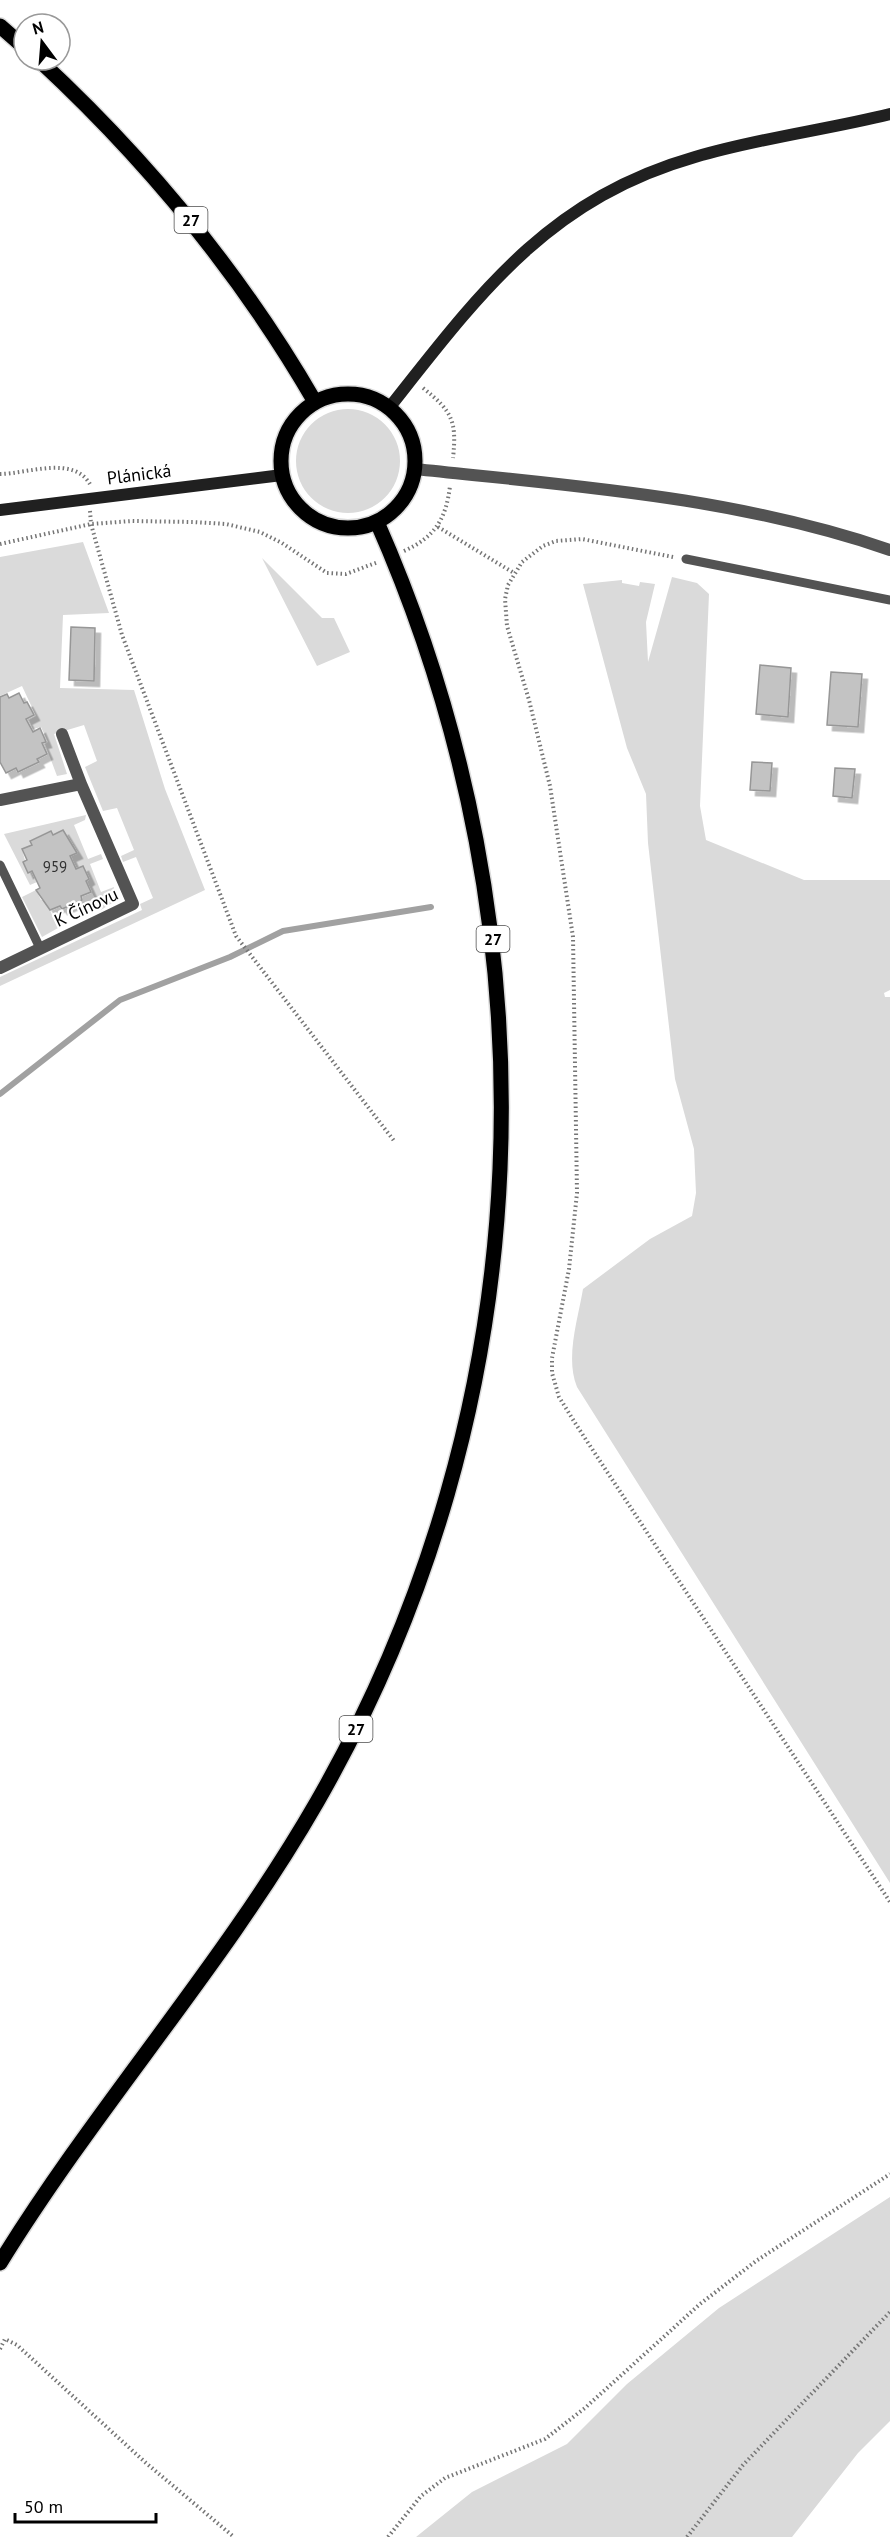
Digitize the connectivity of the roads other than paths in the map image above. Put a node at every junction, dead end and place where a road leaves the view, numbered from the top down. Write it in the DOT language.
graph roads {
  1 [pos="0,26"];
  2 [pos="12,36"];
  3 [pos="51,72"];
  4 [pos="890,114"];
  5 [pos="315,402"];
  6 [pos="389,408"];
  7 [pos="415,469"];
  8 [pos="282,475"];
  9 [pos="0,510"];
  10 [pos="377,522"];
  11 [pos="890,550"];
  12 [pos="686,559"];
  13 [pos="890,600"];
  14 [pos="62,734"];
  15 [pos="81,784"];
  16 [pos="0,800"];
  17 [pos="0,864"];
  18 [pos="40,948"];
  19 [pos="0,968"];
  20 [pos="0,2263"];
  1 -- 2 [label="main road"];
  3 -- 5 [label="main road, 27"];
  4 -- 6 [label="main road"];
  5 -- 6 [label="main road"];
  5 -- 8 [label="main road"];
  6 -- 7 [label="main road"];
  7 -- 10 [label="main road"];
  7 -- 11 [label="street"];
  8 -- 9 [label="main road, Plánická"];
  8 -- 10 [label="main road"];
  10 -- 20 [label="main road, 27"];
  12 -- 13 [label="lane"];
  14 -- 15 [label="street, K Čínovu"];
  15 -- 16 [label="street"];
  15 -- 18 [label="street, K Čínovu"];
  17 -- 18 [label="lane"];
  18 -- 19 [label="street, K Čínovu"];
}
